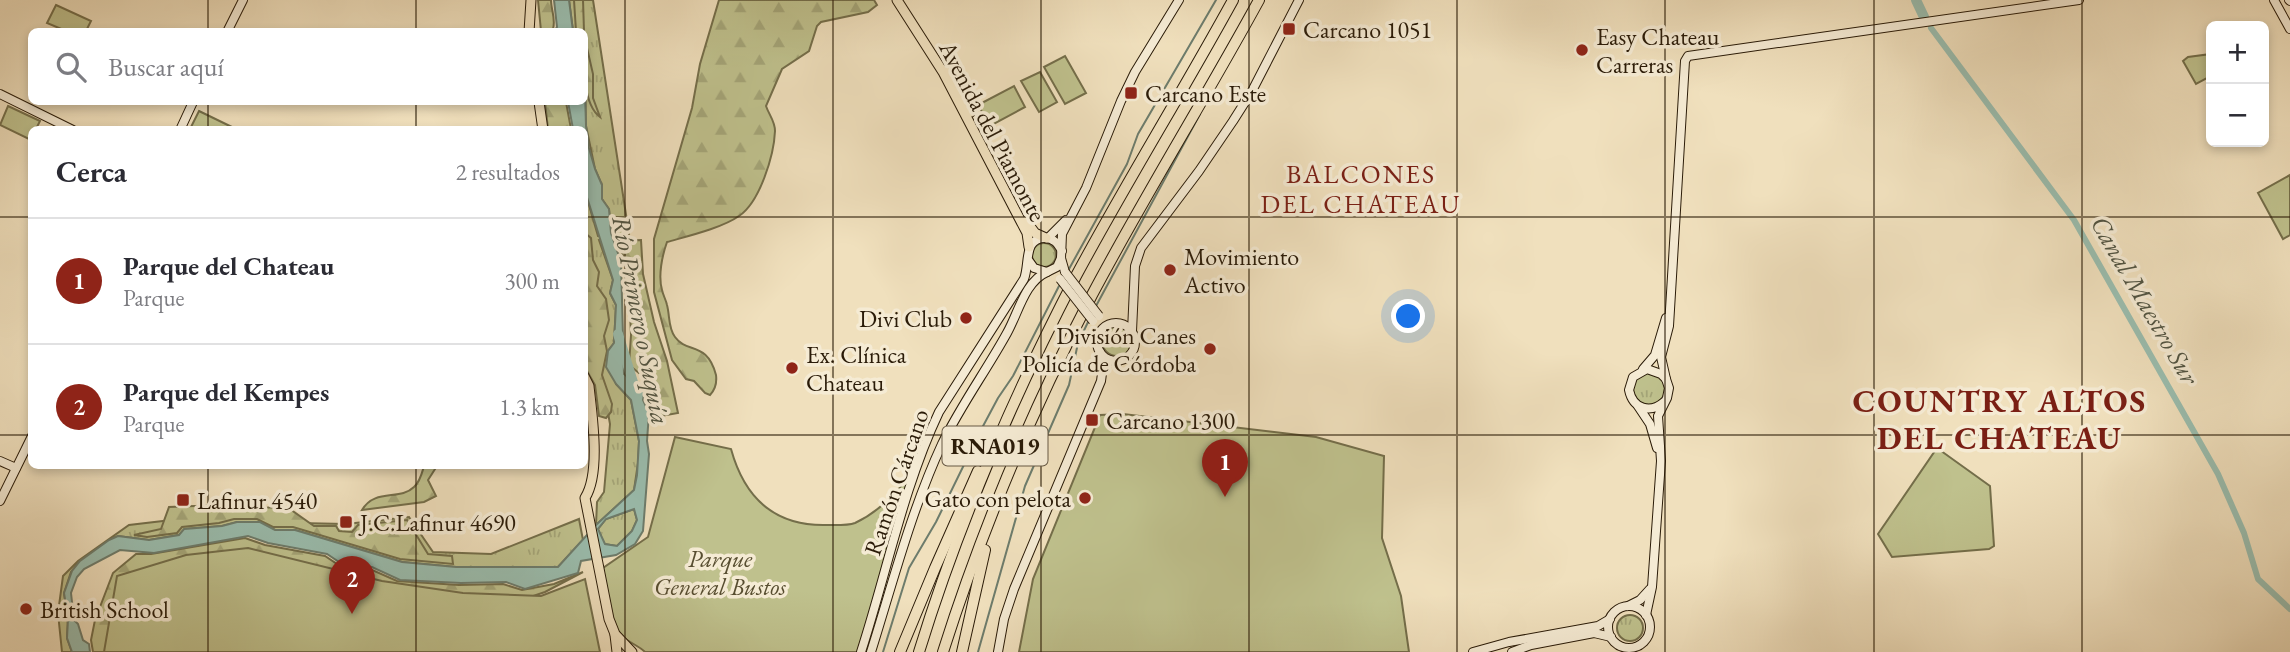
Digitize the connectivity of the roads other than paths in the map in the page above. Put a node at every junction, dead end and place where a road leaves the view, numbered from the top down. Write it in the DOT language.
graph roads {
  1 [pos="243,0"];
  2 [pos="531,0"];
  3 [pos="897,0"];
  4 [pos="902,0"];
  5 [pos="1179,0"];
  6 [pos="1233,0"];
  7 [pos="1259,0"];
  8 [pos="1299,0"];
  9 [pos="2079,0"];
  10 [pos="2274,0"];
  11 [pos="229,28"];
  12 [pos="529,28"];
  13 [pos="2290,29"];
  14 [pos="0,94"];
  15 [pos="192,105"];
  16 [pos="539,105"];
  17 [pos="65,126"];
  18 [pos="182,126"];
  19 [pos="542,126"];
  20 [pos="1073,212"];
  21 [pos="1046,238"];
  22 [pos="1029,247"];
  23 [pos="1061,255"];
  24 [pos="1029,261"];
  25 [pos="1048,271"];
  26 [pos="1063,275"];
  27 [pos="1135,299"];
  28 [pos="1671,302"];
  29 [pos="1096,318"];
  30 [pos="1114,323"];
  31 [pos="1132,331"];
  32 [pos="1097,337"];
  33 [pos="1100,352"];
  34 [pos="1117,361"];
  35 [pos="1640,372"];
  36 [pos="1666,379"];
  37 [pos="1101,381"];
  38 [pos="588,384"];
  39 [pos="1664,402"];
  40 [pos="1638,406"];
  41 [pos="998,438"];
  42 [pos="28,444"];
  43 [pos="0,461"];
  44 [pos="1661,461"];
  45 [pos="16,468"];
  46 [pos="0,501"];
  47 [pos="995,504"];
  48 [pos="1652,587"];
  49 [pos="1622,608"];
  50 [pos="1646,615"];
  51 [pos="1610,619"];
  52 [pos="615,634"];
  53 [pos="1611,637"];
  54 [pos="1496,649"];
  55 [pos="617,652"];
  56 [pos="632,652"];
  57 [pos="861,652"];
  58 [pos="871,652"];
  59 [pos="900,652"];
  60 [pos="919,652"];
  61 [pos="943,652"];
  62 [pos="962,652"];
  63 [pos="998,652"];
  64 [pos="1473,652"];
  65 [pos="1512,652"];
  1 -- 11 [label="main road"];
  2 -- 12 [label="main road"];
  3 -- 22 [label="main road, Avenida del Piamonte"];
  4 -- 21 [label="main road, Avenida del Piamonte"];
  5 -- 20 [label="main road"];
  6 -- 41 [label="highway, RNA019"];
  7 -- 47 [label="highway, RNA019"];
  8 -- 27 [label="main road"];
  9 -- 28 [label="main road"];
  10 -- 13 [label="main road"];
  14 -- 17 [label="main road"];
  15 -- 18 [label="main road"];
  16 -- 19 [label="main road"];
  20 -- 21 [label="main road"];
  20 -- 23 [label="main road"];
  21 -- 22 [label="main road"];
  21 -- 23 [label="main road"];
  22 -- 24 [label="main road"];
  23 -- 25 [label="main road"];
  23 -- 26 [label="main road"];
  24 -- 25 [label="main road"];
  24 -- 57 [label="main road, Ramón Cárcano"];
  25 -- 26 [label="main road"];
  25 -- 58 [label="main road, Ramón Cárcano"];
  26 -- 29 [label="main road, bridge"];
  27 -- 30 [label="main road"];
  27 -- 31 [label="main road"];
  28 -- 35 [label="main road"];
  28 -- 36 [label="main road"];
  29 -- 30 [label="main road"];
  29 -- 32 [label="main road"];
  30 -- 31 [label="main road"];
  30 -- 32 [label="main road"];
  31 -- 34 [label="main road"];
  32 -- 33 [label="main road"];
  33 -- 34 [label="main road"];
  33 -- 37 [label="main road"];
  34 -- 37 [label="main road"];
  35 -- 36 [label="main road"];
  35 -- 40 [label="main road"];
  36 -- 39 [label="main road"];
  37 -- 63 [label="main road"];
  38 -- 52 [label="main road"];
  39 -- 40 [label="main road"];
  39 -- 44 [label="main road"];
  40 -- 44 [label="main road"];
  41 -- 59 [label="highway"];
  41 -- 60 [label="highway, RNA019"];
  42 -- 45 [label="main road"];
  43 -- 45 [label="main road"];
  44 -- 48 [label="main road"];
  45 -- 46 [label="main road"];
  47 -- 61 [label="highway, RNA019"];
  47 -- 62 [label="highway"];
  48 -- 49 [label="main road"];
  48 -- 50 [label="main road"];
  49 -- 50 [label="main road"];
  49 -- 51 [label="main road"];
  50 -- 53 [label="main road"];
  51 -- 53 [label="main road"];
  51 -- 54 [label="main road"];
  52 -- 55 [label="main road"];
  52 -- 56 [label="main road"];
  53 -- 65 [label="main road"];
  54 -- 64 [label="main road"];
}
